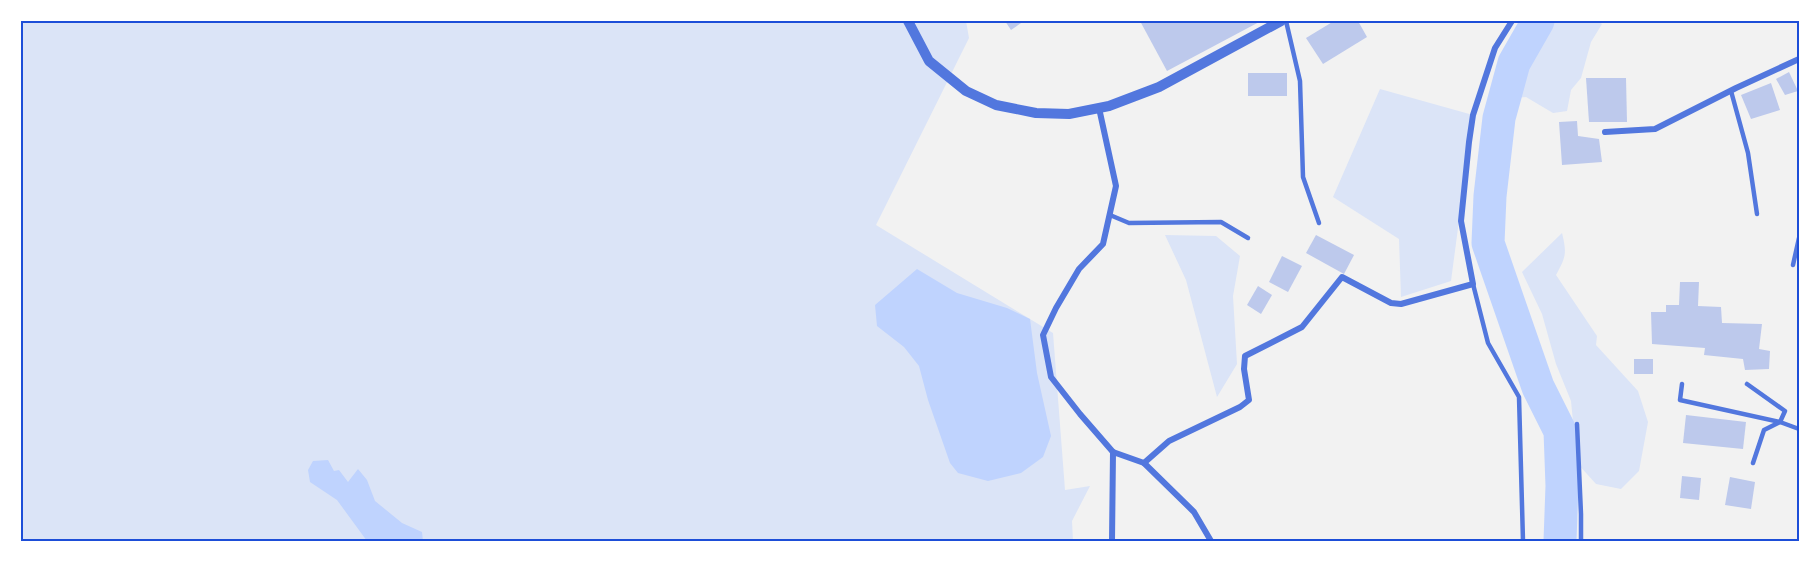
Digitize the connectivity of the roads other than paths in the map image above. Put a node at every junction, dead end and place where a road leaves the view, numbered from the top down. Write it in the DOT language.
graph roads {
  1 [pos="908,21"];
  2 [pos="1284,21"];
  3 [pos="1512,21"];
  4 [pos="1799,59"];
  5 [pos="1731,90"];
  6 [pos="1099,108"];
  7 [pos="1605,132"];
  8 [pos="1110,214"];
  9 [pos="1756,214"];
  10 [pos="1319,223"];
  11 [pos="1248,238"];
  12 [pos="1799,238"];
  13 [pos="1793,266"];
  14 [pos="1473,284"];
  15 [pos="1682,384"];
  16 [pos="1747,384"];
  17 [pos="1780,422"];
  18 [pos="1577,424"];
  19 [pos="1799,429"];
  20 [pos="1113,452"];
  21 [pos="1144,463"];
  22 [pos="1753,463"];
  23 [pos="1112,541"];
  24 [pos="1211,541"];
  25 [pos="1523,541"];
  26 [pos="1581,541"];
  1 -- 6 [label="street"];
  2 -- 6 [label="street"];
  2 -- 10 [label="lane"];
  3 -- 14 [label="street"];
  4 -- 5 [label="street"];
  5 -- 7 [label="street"];
  5 -- 9 [label="lane"];
  6 -- 8 [label="street"];
  8 -- 11 [label="lane"];
  8 -- 20 [label="street"];
  12 -- 13 [label="lane"];
  14 -- 21 [label="street"];
  14 -- 25 [label="lane"];
  15 -- 17 [label="lane"];
  16 -- 17 [label="lane"];
  17 -- 19 [label="lane"];
  17 -- 22 [label="lane"];
  18 -- 26 [label="lane"];
  20 -- 21 [label="street"];
  20 -- 23 [label="street"];
  21 -- 24 [label="street"];
}
